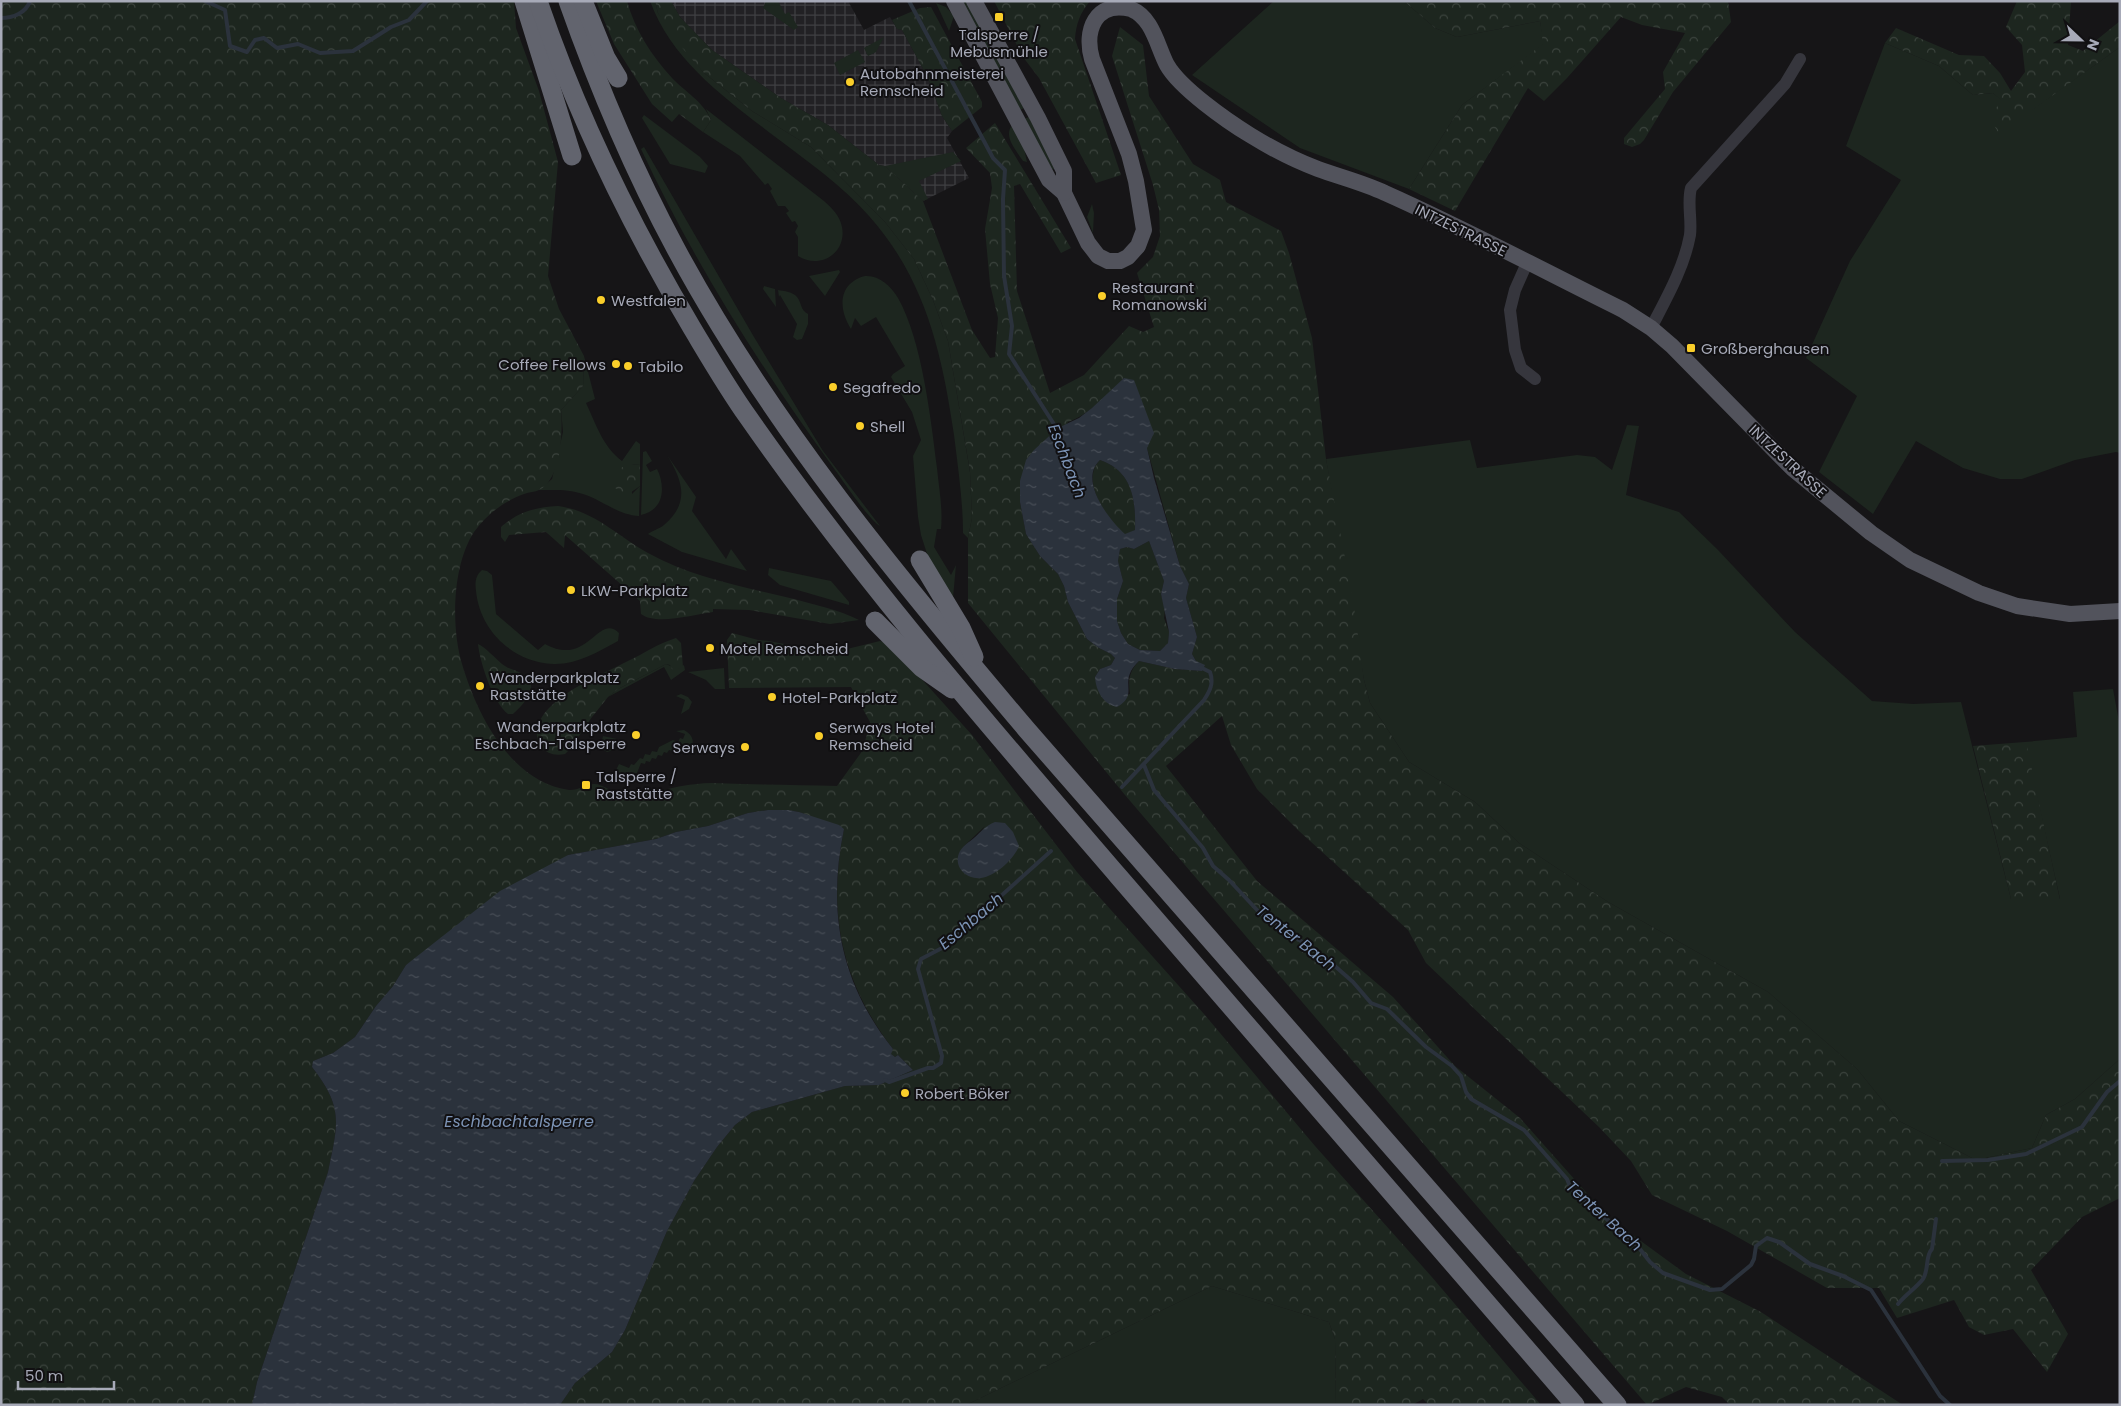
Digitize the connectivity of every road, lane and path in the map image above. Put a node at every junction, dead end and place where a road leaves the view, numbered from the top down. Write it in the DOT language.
graph roads {
  1 [pos="524,1"];
  2 [pos="538,1"];
  3 [pos="568,1"];
  4 [pos="583,1"];
  5 [pos="954,1"];
  6 [pos="974,1"];
  7 [pos="1800,59"];
  8 [pos="618,78"];
  9 [pos="572,156"];
  10 [pos="1064,193"];
  11 [pos="1527,263"];
  12 [pos="1651,328"];
  13 [pos="1535,379"];
  14 [pos="920,560"];
  15 [pos="2120,611"];
  16 [pos="875,620"];
  17 [pos="987,682"];
  18 [pos="971,702"];
  19 [pos="1575,1405"];
  20 [pos="1618,1405"];
  1 -- 9 [label="highway"];
  2 -- 18 [label="highway"];
  3 -- 17 [label="highway"];
  4 -- 8 [label="highway"];
  5 -- 10 [label="main road"];
  6 -- 10 [label="main road"];
  7 -- 12 [label="street"];
  10 -- 11 [label="main road, INTZESTRASSE"];
  11 -- 12 [label="main road, INTZESTRASSE"];
  11 -- 13 [label="street"];
  12 -- 15 [label="main road, INTZESTRASSE"];
  14 -- 17 [label="highway"];
  16 -- 18 [label="highway"];
  17 -- 20 [label="highway"];
  18 -- 19 [label="highway"];
}
